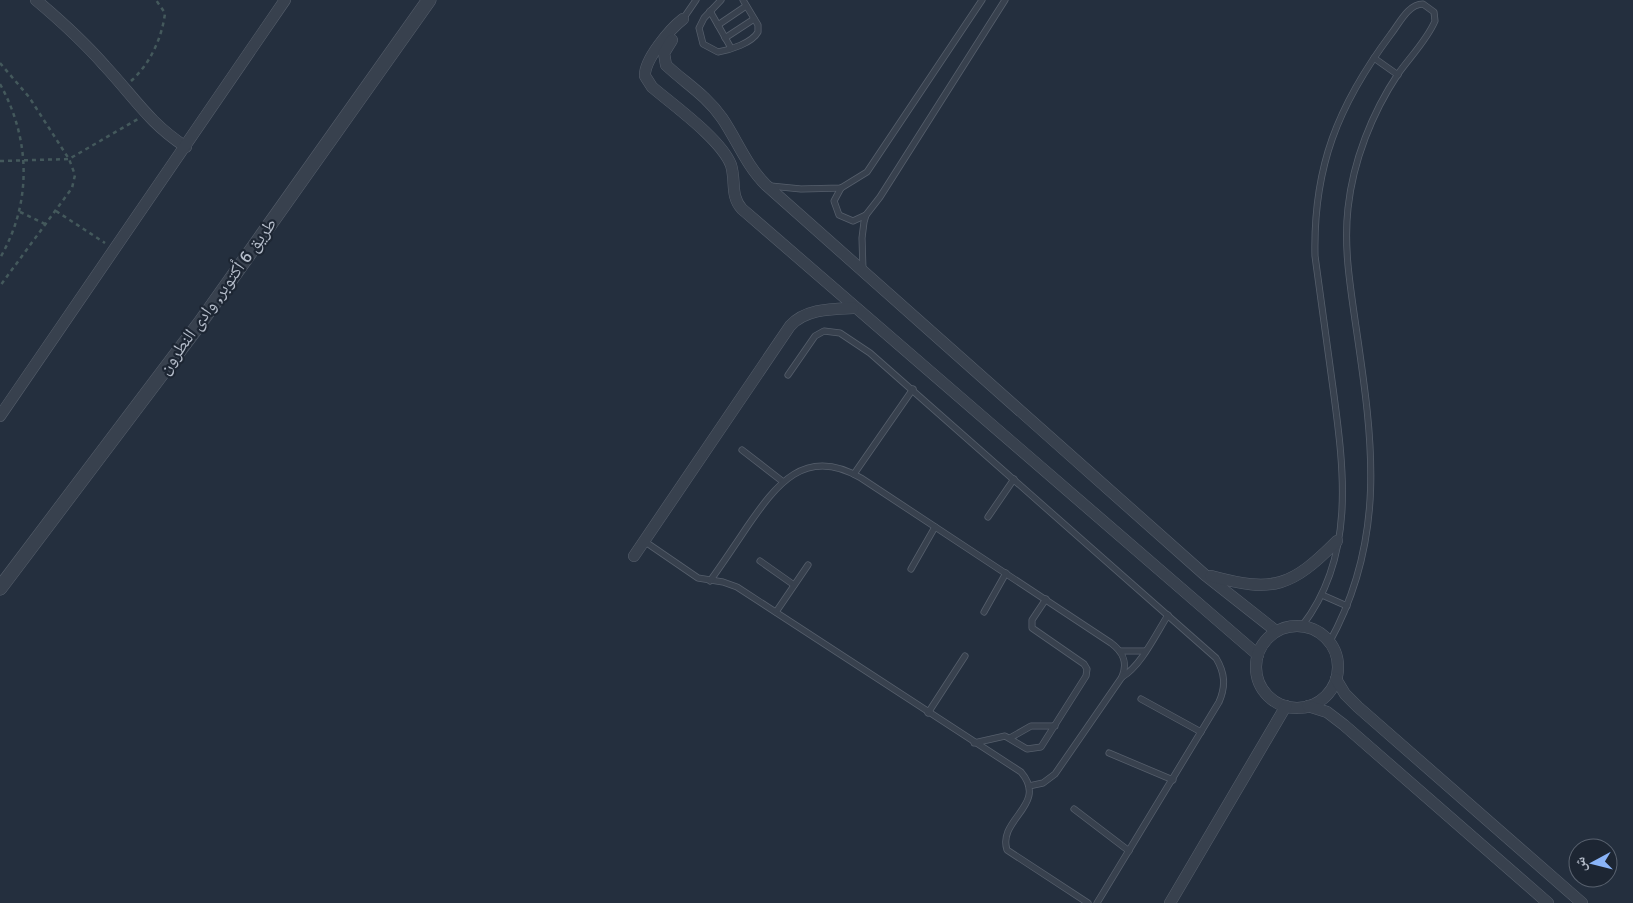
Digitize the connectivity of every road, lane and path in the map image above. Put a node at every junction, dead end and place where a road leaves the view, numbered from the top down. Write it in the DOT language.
graph roads {
  1 [pos="36,0"];
  2 [pos="156,0"];
  3 [pos="285,0"];
  4 [pos="429,0"];
  5 [pos="696,0"];
  6 [pos="721,0"];
  7 [pos="982,0"];
  8 [pos="1005,0"];
  9 [pos="744,3"];
  10 [pos="710,11"];
  11 [pos="683,19"];
  12 [pos="754,19"];
  13 [pos="718,25"];
  14 [pos="725,38"];
  15 [pos="731,48"];
  16 [pos="1374,58"];
  17 [pos="0,62"];
  18 [pos="666,65"];
  19 [pos="645,70"];
  20 [pos="1398,75"];
  21 [pos="0,84"];
  22 [pos="123,86"];
  23 [pos="145,115"];
  24 [pos="186,146"];
  25 [pos="23,158"];
  26 [pos="69,159"];
  27 [pos="0,161"];
  28 [pos="749,166"];
  29 [pos="733,178"];
  30 [pos="766,186"];
  31 [pos="841,188"];
  32 [pos="56,211"];
  33 [pos="20,212"];
  34 [pos="866,215"];
  35 [pos="45,224"];
  36 [pos="114,249"];
  37 [pos="0,258"];
  38 [pos="864,272"];
  39 [pos="0,286"];
  40 [pos="853,308"];
  41 [pos="788,376"];
  42 [pos="913,389"];
  43 [pos="0,416"];
  44 [pos="742,450"];
  45 [pos="854,474"];
  46 [pos="1014,478"];
  47 [pos="782,481"];
  48 [pos="988,517"];
  49 [pos="935,527"];
  50 [pos="644,541"];
  51 [pos="1338,541"];
  52 [pos="634,556"];
  53 [pos="760,561"];
  54 [pos="808,565"];
  55 [pos="911,570"];
  56 [pos="1006,573"];
  57 [pos="1205,575"];
  58 [pos="710,581"];
  59 [pos="794,585"];
  60 [pos="0,588"];
  61 [pos="1322,595"];
  62 [pos="1046,599"];
  63 [pos="1347,606"];
  64 [pos="776,612"];
  65 [pos="984,612"];
  66 [pos="1168,616"];
  67 [pos="1302,626"];
  68 [pos="1276,631"];
  69 [pos="1329,642"];
  70 [pos="1120,651"];
  71 [pos="1145,651"];
  72 [pos="1258,655"];
  73 [pos="965,656"];
  74 [pos="1122,677"];
  75 [pos="1336,679"];
  76 [pos="1141,699"];
  77 [pos="1286,706"];
  78 [pos="1308,706"];
  79 [pos="928,713"];
  80 [pos="1056,726"];
  81 [pos="1201,732"];
  82 [pos="1010,738"];
  83 [pos="974,743"];
  84 [pos="1109,753"];
  85 [pos="1173,780"];
  86 [pos="1029,786"];
  87 [pos="1074,810"];
  88 [pos="1129,851"];
  89 [pos="1088,903"];
  90 [pos="1097,903"];
  91 [pos="1170,903"];
  92 [pos="1548,903"];
  93 [pos="1582,903"];
  1 -- 22 [label="street"];
  2 -- 22 [label="path"];
  3 -- 24 [label="street"];
  4 -- 60 [label="street, طريق 6 أكتوبر, وادى النطرون"];
  5 -- 11 [label="lane"];
  6 -- 10 [label="lane"];
  7 -- 31 [label="lane"];
  8 -- 34 [label="lane"];
  9 -- 12 [label="lane"];
  9 -- 13 [label="lane"];
  10 -- 13 [label="lane"];
  10 -- 15 [label="lane"];
  11 -- 18 [label="street"];
  11 -- 19 [label="street"];
  12 -- 14 [label="lane"];
  12 -- 15 [label="lane"];
  13 -- 14 [label="lane"];
  14 -- 15 [label="lane"];
  16 -- 20 [label="lane"];
  16 -- 20 [label="lane"];
  16 -- 51 [label="lane"];
  17 -- 26 [label="path"];
  18 -- 19 [label="street"];
  18 -- 28 [label="street"];
  19 -- 29 [label="street"];
  20 -- 63 [label="lane"];
  21 -- 25 [label="path"];
  22 -- 23 [label="street"];
  23 -- 24 [label="street"];
  23 -- 26 [label="path"];
  24 -- 36 [label="street"];
  25 -- 26 [label="path"];
  25 -- 27 [label="path"];
  25 -- 33 [label="path"];
  26 -- 32 [label="path"];
  28 -- 29 [label="street"];
  28 -- 30 [label="street"];
  29 -- 40 [label="street"];
  30 -- 31 [label="lane"];
  30 -- 38 [label="street"];
  31 -- 34 [label="lane"];
  32 -- 35 [label="path"];
  32 -- 36 [label="path"];
  33 -- 35 [label="path"];
  33 -- 37 [label="path"];
  34 -- 38 [label="lane"];
  35 -- 39 [label="path"];
  36 -- 43 [label="street"];
  38 -- 57 [label="street"];
  40 -- 50 [label="street"];
  40 -- 72 [label="street"];
  41 -- 42 [label="lane"];
  42 -- 45 [label="lane"];
  42 -- 46 [label="lane"];
  44 -- 47 [label="lane"];
  45 -- 47 [label="lane"];
  45 -- 49 [label="lane"];
  46 -- 48 [label="lane"];
  46 -- 66 [label="lane"];
  47 -- 58 [label="lane"];
  49 -- 55 [label="lane"];
  49 -- 56 [label="lane"];
  50 -- 52 [label="street"];
  50 -- 58 [label="lane"];
  51 -- 57 [label="street"];
  51 -- 61 [label="lane"];
  53 -- 59 [label="lane"];
  54 -- 59 [label="lane"];
  56 -- 62 [label="lane"];
  56 -- 65 [label="lane"];
  57 -- 68 [label="street"];
  58 -- 64 [label="lane"];
  59 -- 64 [label="lane"];
  61 -- 63 [label="lane"];
  61 -- 67 [label="lane"];
  62 -- 70 [label="lane"];
  62 -- 80 [label="lane"];
  63 -- 69 [label="lane"];
  64 -- 79 [label="lane"];
  66 -- 71 [label="lane"];
  66 -- 81 [label="lane"];
  67 -- 68 [label="street"];
  67 -- 69 [label="street"];
  68 -- 72 [label="street"];
  69 -- 75 [label="street"];
  70 -- 71 [label="lane"];
  70 -- 74 [label="lane"];
  71 -- 74 [label="lane"];
  72 -- 77 [label="street"];
  73 -- 79 [label="lane"];
  74 -- 86 [label="lane"];
  75 -- 78 [label="street"];
  75 -- 93 [label="street"];
  76 -- 81 [label="lane"];
  77 -- 78 [label="street"];
  77 -- 91 [label="street"];
  78 -- 92 [label="street"];
  79 -- 83 [label="lane"];
  80 -- 82 [label="lane"];
  80 -- 82 [label="lane"];
  81 -- 85 [label="lane"];
  82 -- 83 [label="lane"];
  83 -- 86 [label="lane"];
  84 -- 85 [label="lane"];
  85 -- 88 [label="lane"];
  86 -- 89 [label="lane"];
  87 -- 88 [label="lane"];
  88 -- 90 [label="lane"];
}
